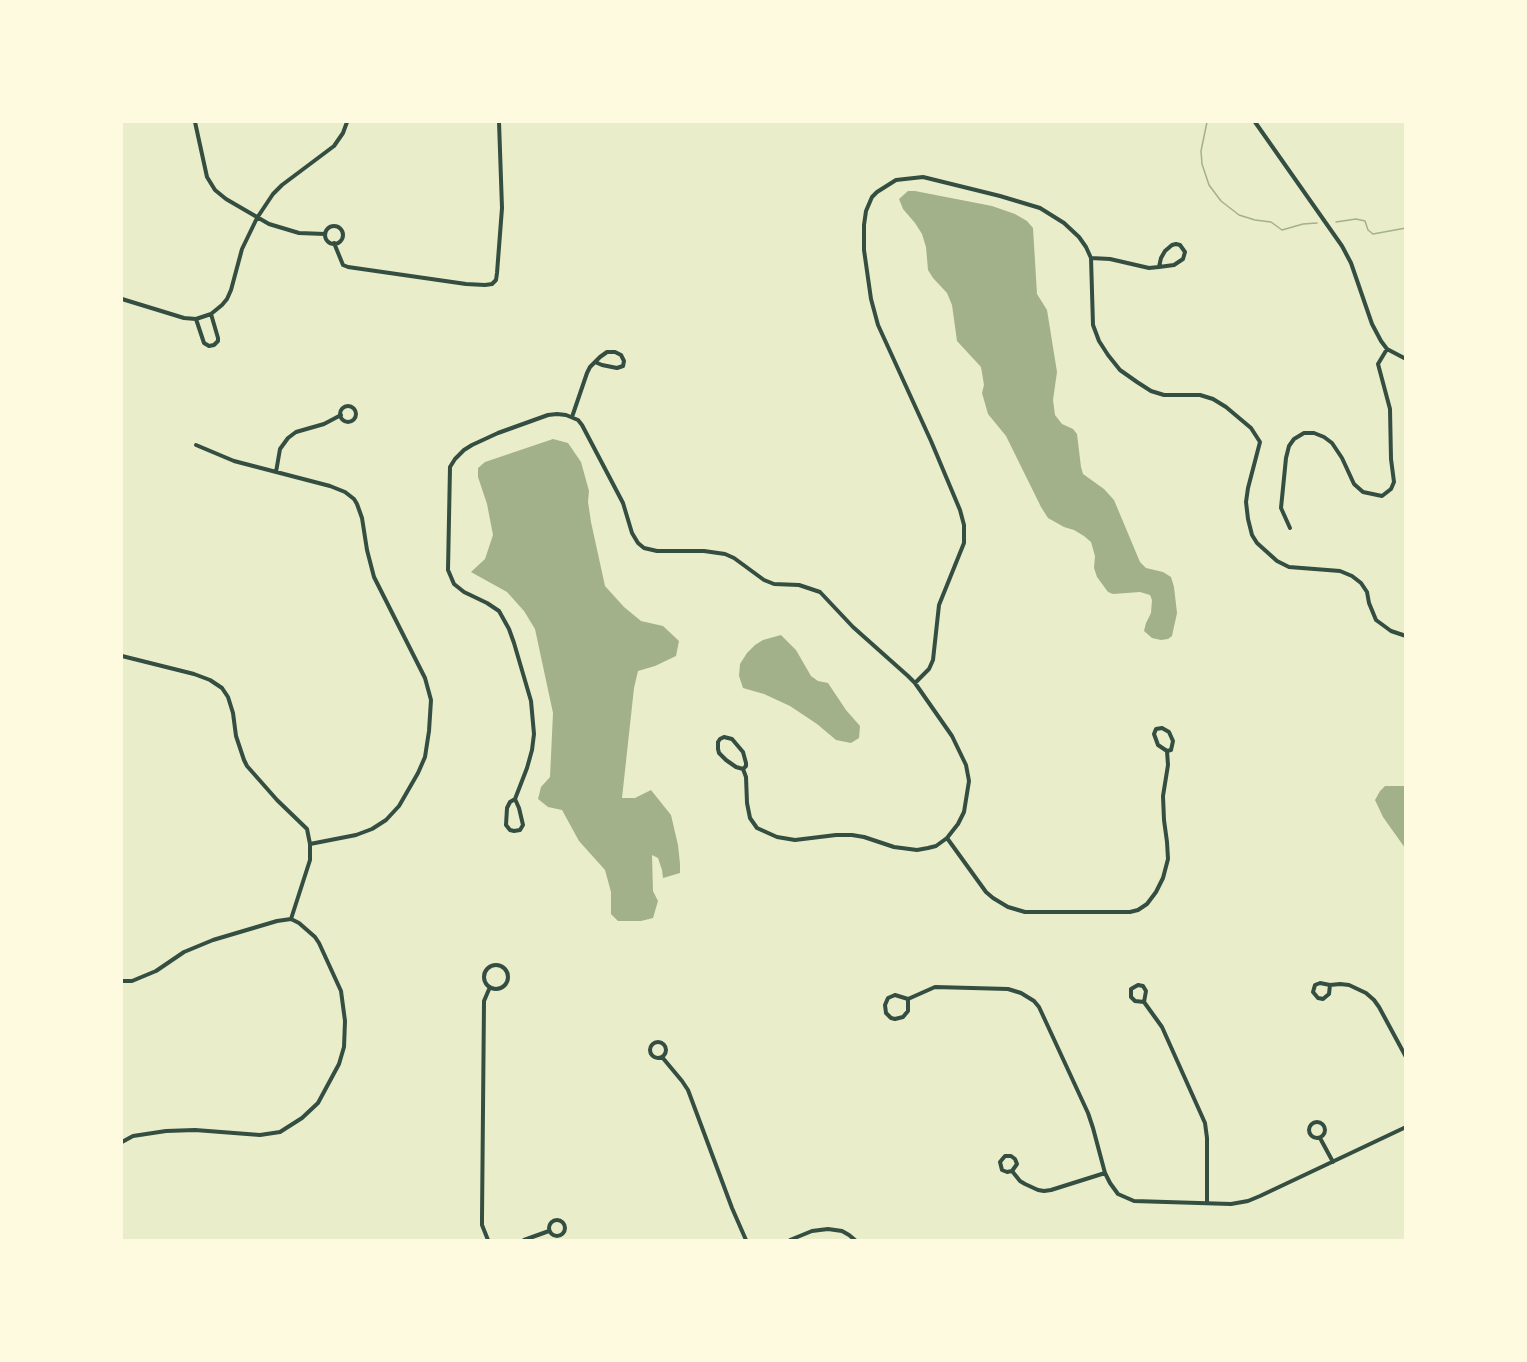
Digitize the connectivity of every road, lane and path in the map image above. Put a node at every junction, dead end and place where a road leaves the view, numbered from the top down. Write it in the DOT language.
graph roads {
  1 [pos="195,122"];
  2 [pos="347,122"];
  3 [pos="500,122"];
  4 [pos="1255,122"];
  5 [pos="257,218"];
  6 [pos="325,234"];
  7 [pos="334,243"];
  8 [pos="1091,258"];
  9 [pos="1159,267"];
  10 [pos="122,299"];
  11 [pos="211,314"];
  12 [pos="196,319"];
  13 [pos="1387,349"];
  14 [pos="1406,359"];
  15 [pos="596,362"];
  16 [pos="341,415"];
  17 [pos="572,417"];
  18 [pos="196,445"];
  19 [pos="276,472"];
  20 [pos="1290,528"];
  21 [pos="1406,636"];
  22 [pos="122,656"];
  23 [pos="915,683"];
  24 [pos="1167,752"];
  25 [pos="743,769"];
  26 [pos="515,799"];
  27 [pos="947,838"];
  28 [pos="310,844"];
  29 [pos="291,919"];
  30 [pos="122,981"];
  31 [pos="1330,985"];
  32 [pos="490,987"];
  33 [pos="908,999"];
  34 [pos="1144,1002"];
  35 [pos="662,1057"];
  36 [pos="1406,1057"];
  37 [pos="1406,1127"];
  38 [pos="1320,1138"];
  39 [pos="122,1142"];
  40 [pos="1333,1162"];
  41 [pos="1012,1171"];
  42 [pos="1104,1173"];
  43 [pos="1207,1203"];
  44 [pos="549,1231"];
  45 [pos="488,1240"];
  46 [pos="524,1240"];
  47 [pos="746,1240"];
  48 [pos="790,1240"];
  49 [pos="855,1240"];
  1 -- 5 [label="street"];
  2 -- 5 [label="street"];
  3 -- 7 [label="street"];
  4 -- 13 [label="street"];
  5 -- 6 [label="street"];
  5 -- 11 [label="street"];
  6 -- 7 [label="street"];
  6 -- 7 [label="street"];
  8 -- 9 [label="street"];
  8 -- 21 [label="street"];
  8 -- 23 [label="street"];
  9 -- 9 [label="street"];
  10 -- 12 [label="street"];
  11 -- 12 [label="street"];
  11 -- 12 [label="street"];
  13 -- 14 [label="street"];
  13 -- 20 [label="street"];
  15 -- 15 [label="street"];
  15 -- 17 [label="street"];
  16 -- 16 [label="street"];
  16 -- 19 [label="street"];
  17 -- 23 [label="street"];
  17 -- 26 [label="street"];
  18 -- 19 [label="street"];
  19 -- 28 [label="street"];
  22 -- 28 [label="street"];
  23 -- 27 [label="street"];
  24 -- 24 [label="street"];
  24 -- 27 [label="street"];
  25 -- 25 [label="street"];
  25 -- 27 [label="street"];
  26 -- 26 [label="street"];
  28 -- 29 [label="street"];
  29 -- 30 [label="street"];
  29 -- 39 [label="street"];
  31 -- 31 [label="street"];
  31 -- 36 [label="street"];
  32 -- 32 [label="street"];
  32 -- 45 [label="street"];
  33 -- 33 [label="street"];
  33 -- 42 [label="street"];
  34 -- 34 [label="street"];
  34 -- 43 [label="street"];
  35 -- 35 [label="street"];
  35 -- 47 [label="street"];
  37 -- 40 [label="street"];
  38 -- 38 [label="street"];
  38 -- 40 [label="street"];
  40 -- 43 [label="street"];
  41 -- 41 [label="street"];
  41 -- 42 [label="street"];
  42 -- 43 [label="street"];
  44 -- 44 [label="street"];
  44 -- 46 [label="street"];
  48 -- 49 [label="street"];
}
